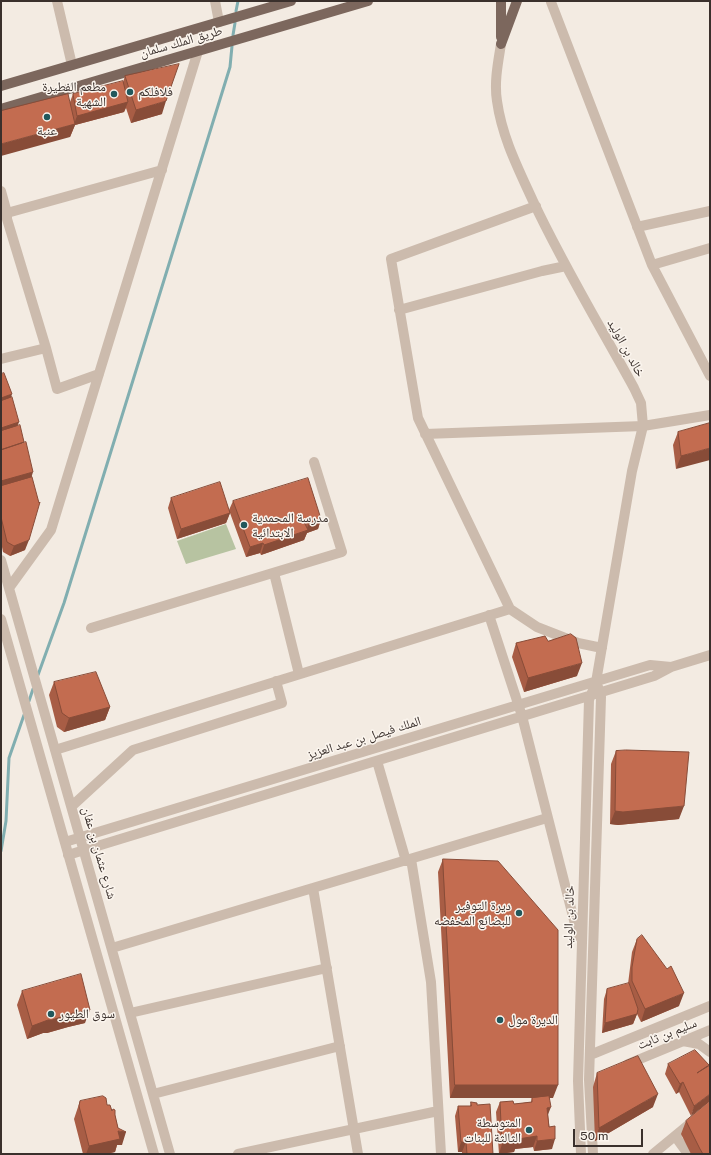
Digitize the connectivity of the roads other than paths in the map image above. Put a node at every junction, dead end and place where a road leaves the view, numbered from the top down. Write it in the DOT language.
graph roads {
  1 [pos="57,1"];
  2 [pos="215,1"];
  3 [pos="291,1"];
  4 [pos="368,1"];
  5 [pos="501,1"];
  6 [pos="517,1"];
  7 [pos="550,1"];
  8 [pos="219,22"];
  9 [pos="501,44"];
  10 [pos="198,51"];
  11 [pos="72,65"];
  12 [pos="1,86"];
  13 [pos="1,109"];
  14 [pos="162,170"];
  15 [pos="1,191"];
  16 [pos="536,206"];
  17 [pos="710,211"];
  18 [pos="7,213"];
  19 [pos="637,226"];
  20 [pos="710,248"];
  21 [pos="652,265"];
  22 [pos="566,266"];
  23 [pos="399,310"];
  24 [pos="46,348"];
  25 [pos="1,358"];
  26 [pos="99,374"];
  27 [pos="710,376"];
  28 [pos="710,415"];
  29 [pos="643,426"];
  30 [pos="425,434"];
  31 [pos="314,462"];
  32 [pos="1,560"];
  33 [pos="274,573"];
  34 [pos="9,588"];
  35 [pos="510,609"];
  36 [pos="489,615"];
  37 [pos="2,623"];
  38 [pos="91,628"];
  39 [pos="602,648"];
  40 [pos="710,655"];
  41 [pos="671,667"];
  42 [pos="299,674"];
  43 [pos="276,681"];
  44 [pos="596,682"];
  45 [pos="595,694"];
  46 [pos="519,705"];
  47 [pos="522,716"];
  48 [pos="56,750"];
  49 [pos="377,761"];
  50 [pos="72,806"];
  51 [pos="547,818"];
  52 [pos="80,837"];
  53 [pos="64,842"];
  54 [pos="84,850"];
  55 [pos="68,855"];
  56 [pos="409,860"];
  57 [pos="313,888"];
  58 [pos="112,948"];
  59 [pos="581,948"];
  60 [pos="327,968"];
  61 [pos="710,1006"];
  62 [pos="130,1013"];
  63 [pos="710,1030"];
  64 [pos="683,1041"];
  65 [pos="340,1046"];
  66 [pos="710,1052"];
  67 [pos="590,1056"];
  68 [pos="618,1068"];
  69 [pos="153,1094"];
  70 [pos="710,1107"];
  71 [pos="438,1111"];
  72 [pos="354,1129"];
  73 [pos="676,1136"];
  74 [pos="154,1154"];
  75 [pos="170,1154"];
  76 [pos="238,1154"];
  77 [pos="358,1154"];
  78 [pos="441,1154"];
  79 [pos="581,1154"];
  80 [pos="593,1154"];
  81 [pos="653,1154"];
  82 [pos="688,1154"];
  1 -- 11 [label="street"];
  2 -- 8 [label="street"];
  3 -- 8 [label="main road, طريق الملك سلمان"];
  4 -- 10 [label="main road, طريق الملك سلمان"];
  5 -- 9 [label="main road"];
  6 -- 9 [label="main road"];
  7 -- 19 [label="street"];
  8 -- 11 [label="main road, طريق الملك سلمان"];
  9 -- 16 [label="street, خالد بن الوليد"];
  10 -- 13 [label="main road, طريق الملك سلمان"];
  10 -- 14 [label="street"];
  11 -- 12 [label="main road, طريق الملك سلمان"];
  14 -- 18 [label="street"];
  14 -- 26 [label="street"];
  15 -- 18 [label="street"];
  16 -- 22 [label="street, خالد بن الوليد"];
  16 -- 23 [label="street"];
  17 -- 19 [label="street"];
  18 -- 24 [label="street"];
  19 -- 21 [label="street"];
  20 -- 21 [label="street"];
  21 -- 27 [label="street"];
  22 -- 23 [label="street"];
  22 -- 29 [label="street, خالد بن الوليد"];
  23 -- 30 [label="street"];
  24 -- 25 [label="street"];
  24 -- 26 [label="street"];
  26 -- 34 [label="street"];
  28 -- 29 [label="street"];
  29 -- 30 [label="street"];
  29 -- 39 [label="street, خالد بن الوليد"];
  30 -- 35 [label="street"];
  31 -- 33 [label="street"];
  32 -- 34 [label="street, شارع عثمان بن عفان"];
  33 -- 38 [label="street"];
  33 -- 42 [label="street"];
  34 -- 48 [label="street, شارع عثمان بن عفان"];
  35 -- 36 [label="street"];
  35 -- 39 [label="street"];
  36 -- 42 [label="street"];
  36 -- 46 [label="street"];
  37 -- 53 [label="street"];
  39 -- 44 [label="street, خالد بن الوليد"];
  40 -- 41 [label="street, الملك فيصل بن عبد العزيز"];
  41 -- 44 [label="street, الملك فيصل بن عبد العزيز"];
  41 -- 45 [label="street, الملك فيصل بن عبد العزيز"];
  42 -- 43 [label="street"];
  43 -- 48 [label="street"];
  43 -- 50 [label="street"];
  44 -- 45 [label="street, خالد بن الوليد"];
  44 -- 46 [label="street, الملك فيصل بن عبد العزيز"];
  45 -- 47 [label="street, الملك فيصل بن عبد العزيز"];
  45 -- 59 [label="street, خالد بن الوليد"];
  45 -- 67 [label="street, خالد بن الوليد"];
  46 -- 47 [label="street"];
  46 -- 52 [label="street, الملك فيصل بن عبد العزيز"];
  47 -- 49 [label="street, الملك فيصل بن عبد العزيز"];
  47 -- 51 [label="street"];
  48 -- 50 [label="street, شارع عثمان بن عفان"];
  49 -- 54 [label="street, الملك فيصل بن عبد العزيز"];
  49 -- 56 [label="street"];
  50 -- 52 [label="street, شارع عثمان بن عفان"];
  51 -- 56 [label="street"];
  51 -- 59 [label="street"];
  52 -- 53 [label="street, الملك فيصل بن عبد العزيز"];
  52 -- 54 [label="street, شارع عثمان بن عفان"];
  53 -- 55 [label="street"];
  54 -- 55 [label="street, الملك فيصل بن عبد العزيز"];
  54 -- 58 [label="street, شارع عثمان بن عفان"];
  55 -- 74 [label="street"];
  56 -- 57 [label="street"];
  56 -- 71 [label="street"];
  57 -- 58 [label="street"];
  57 -- 60 [label="street"];
  58 -- 62 [label="street, شارع عثمان بن عفان"];
  59 -- 79 [label="street, خالد بن الوليد"];
  60 -- 62 [label="street"];
  60 -- 65 [label="street"];
  61 -- 67 [label="street, سليم بن ثابت"];
  62 -- 69 [label="street, شارع عثمان بن عفان"];
  63 -- 64 [label="street, سليم بن ثابت"];
  64 -- 66 [label="street"];
  64 -- 68 [label="street, سليم بن ثابت"];
  65 -- 69 [label="street"];
  65 -- 72 [label="street"];
  67 -- 80 [label="street, خالد بن الوليد"];
  69 -- 75 [label="street, شارع عثمان بن عفان"];
  70 -- 73 [label="street"];
  71 -- 72 [label="street"];
  71 -- 78 [label="street"];
  72 -- 76 [label="street"];
  72 -- 77 [label="street"];
  73 -- 81 [label="street"];
  73 -- 82 [label="street"];
}
